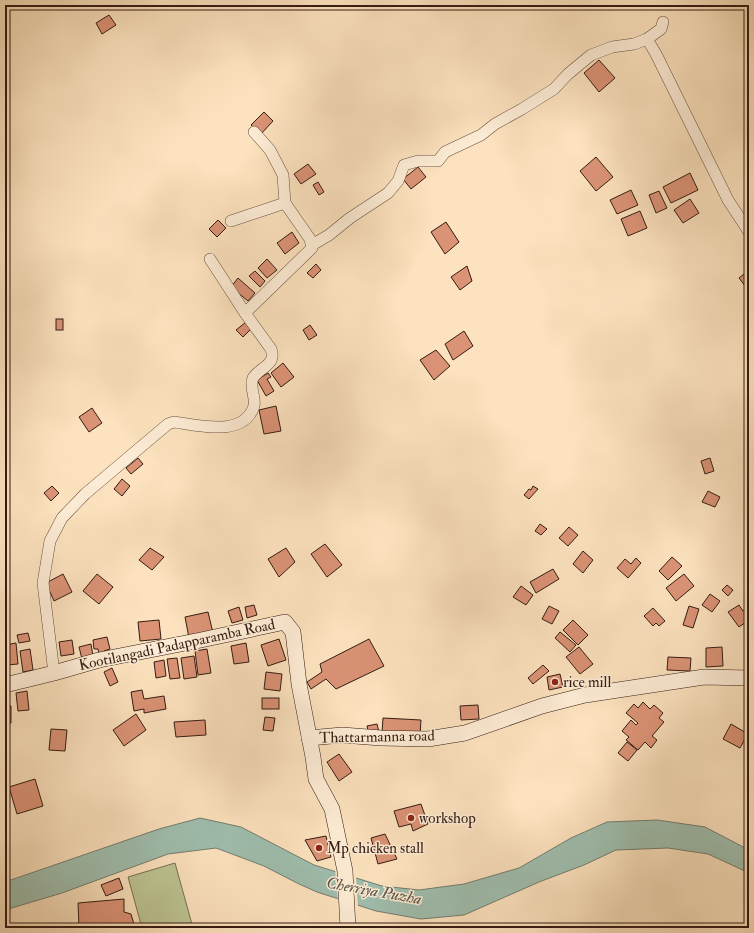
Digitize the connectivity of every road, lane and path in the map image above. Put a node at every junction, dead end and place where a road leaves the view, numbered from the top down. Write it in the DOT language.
graph roads {
  1 [pos="663,22"];
  2 [pos="647,39"];
  3 [pos="254,132"];
  4 [pos="285,204"];
  5 [pos="231,221"];
  6 [pos="749,232"];
  7 [pos="312,245"];
  8 [pos="210,259"];
  9 [pos="245,313"];
  10 [pos="54,673"];
  11 [pos="749,678"];
  12 [pos="5,685"];
  13 [pos="309,738"];
  14 [pos="348,921"];
  1 -- 2 [label="street"];
  2 -- 6 [label="street"];
  2 -- 7 [label="street"];
  3 -- 4 [label="street"];
  4 -- 5 [label="street"];
  4 -- 7 [label="street"];
  7 -- 9 [label="street"];
  8 -- 9 [label="street"];
  9 -- 10 [label="street"];
  10 -- 12 [label="main road, Kootilangadi Padapparamba Road"];
  10 -- 13 [label="main road, Kootilangadi Padapparamba Road"];
  11 -- 13 [label="main road, Thattarmanna road"];
  13 -- 14 [label="main road, Kootilangadi Padapparamba Road"];
}
